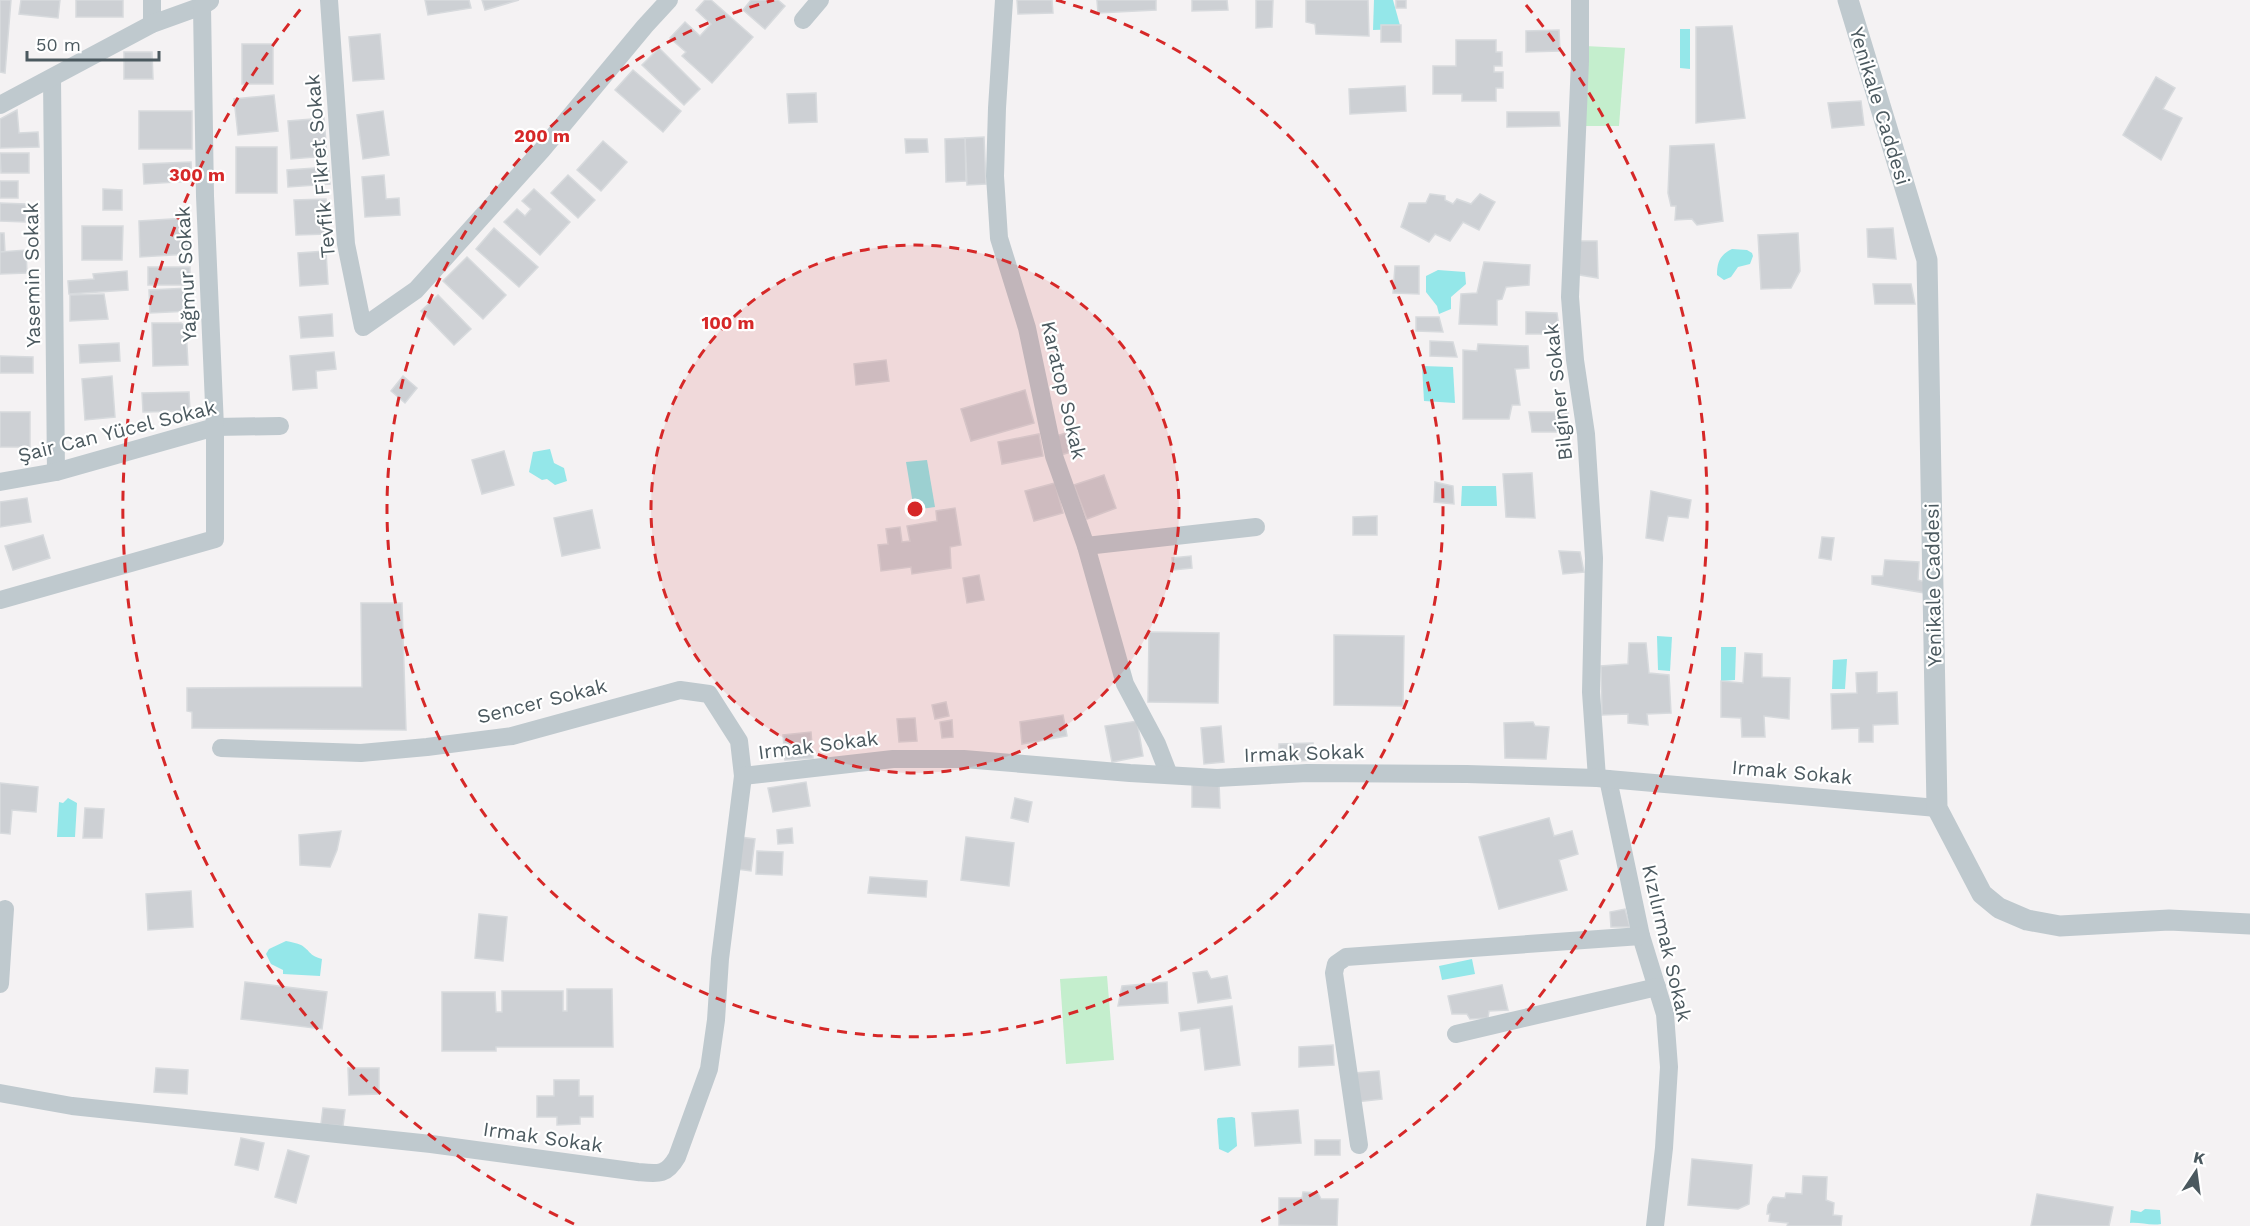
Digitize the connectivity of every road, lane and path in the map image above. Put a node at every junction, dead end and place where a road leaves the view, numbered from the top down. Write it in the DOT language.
graph roads {
  1 [pos="152,0"];
  2 [pos="329,0"];
  3 [pos="669,0"];
  4 [pos="820,0"];
  5 [pos="1004,0"];
  6 [pos="1580,0"];
  7 [pos="1848,0"];
  8 [pos="206,3"];
  9 [pos="803,20"];
  10 [pos="152,24"];
  11 [pos="52,78"];
  12 [pos="0,105"];
  13 [pos="280,426"];
  14 [pos="214,427"];
  15 [pos="56,472"];
  16 [pos="0,482"];
  17 [pos="1256,527"];
  18 [pos="1086,546"];
  19 [pos="0,600"];
  20 [pos="221,748"];
  21 [pos="1169,775"];
  22 [pos="743,776"];
  23 [pos="1602,779"];
  24 [pos="1937,808"];
  25 [pos="4,909"];
  26 [pos="2250,924"];
  27 [pos="1641,936"];
  28 [pos="0,984"];
  29 [pos="1657,987"];
  30 [pos="1456,1034"];
  31 [pos="0,1093"];
  32 [pos="1359,1145"];
  33 [pos="1655,1226"];
  1 -- 10 [label="street"];
  2 -- 3 [label="street, Tevfik Fikret Sokak"];
  4 -- 9 [label="street"];
  5 -- 18 [label="street, Karatop Sokak"];
  6 -- 23 [label="street, Bilginer Sokak"];
  7 -- 24 [label="street, Yenikale Caddesi"];
  8 -- 10 [label="street"];
  8 -- 14 [label="street, Yağmur Sokak"];
  10 -- 11 [label="street"];
  11 -- 12 [label="street"];
  11 -- 15 [label="street, Yasemin Sokak"];
  13 -- 14 [label="street, Şair Can Yücel Sokak"];
  14 -- 15 [label="street, Şair Can Yücel Sokak"];
  14 -- 19 [label="street, Yağmur Sokak"];
  15 -- 16 [label="street, Şair Can Yücel Sokak"];
  17 -- 18 [label="street"];
  18 -- 21 [label="street, Karatop Sokak"];
  20 -- 22 [label="street, Sencer Sokak"];
  21 -- 22 [label="street, Irmak Sokak"];
  21 -- 23 [label="street, Irmak Sokak"];
  22 -- 31 [label="street, Irmak Sokak"];
  23 -- 24 [label="street, Irmak Sokak"];
  23 -- 27 [label="street, Kızılırmak Sokak"];
  24 -- 26 [label="street, Yenikale Caddesi"];
  25 -- 28 [label="street"];
  27 -- 29 [label="street, Kızılırmak Sokak"];
  27 -- 32 [label="street"];
  29 -- 30 [label="street"];
  29 -- 33 [label="street, Kızılırmak Sokak"];
}
